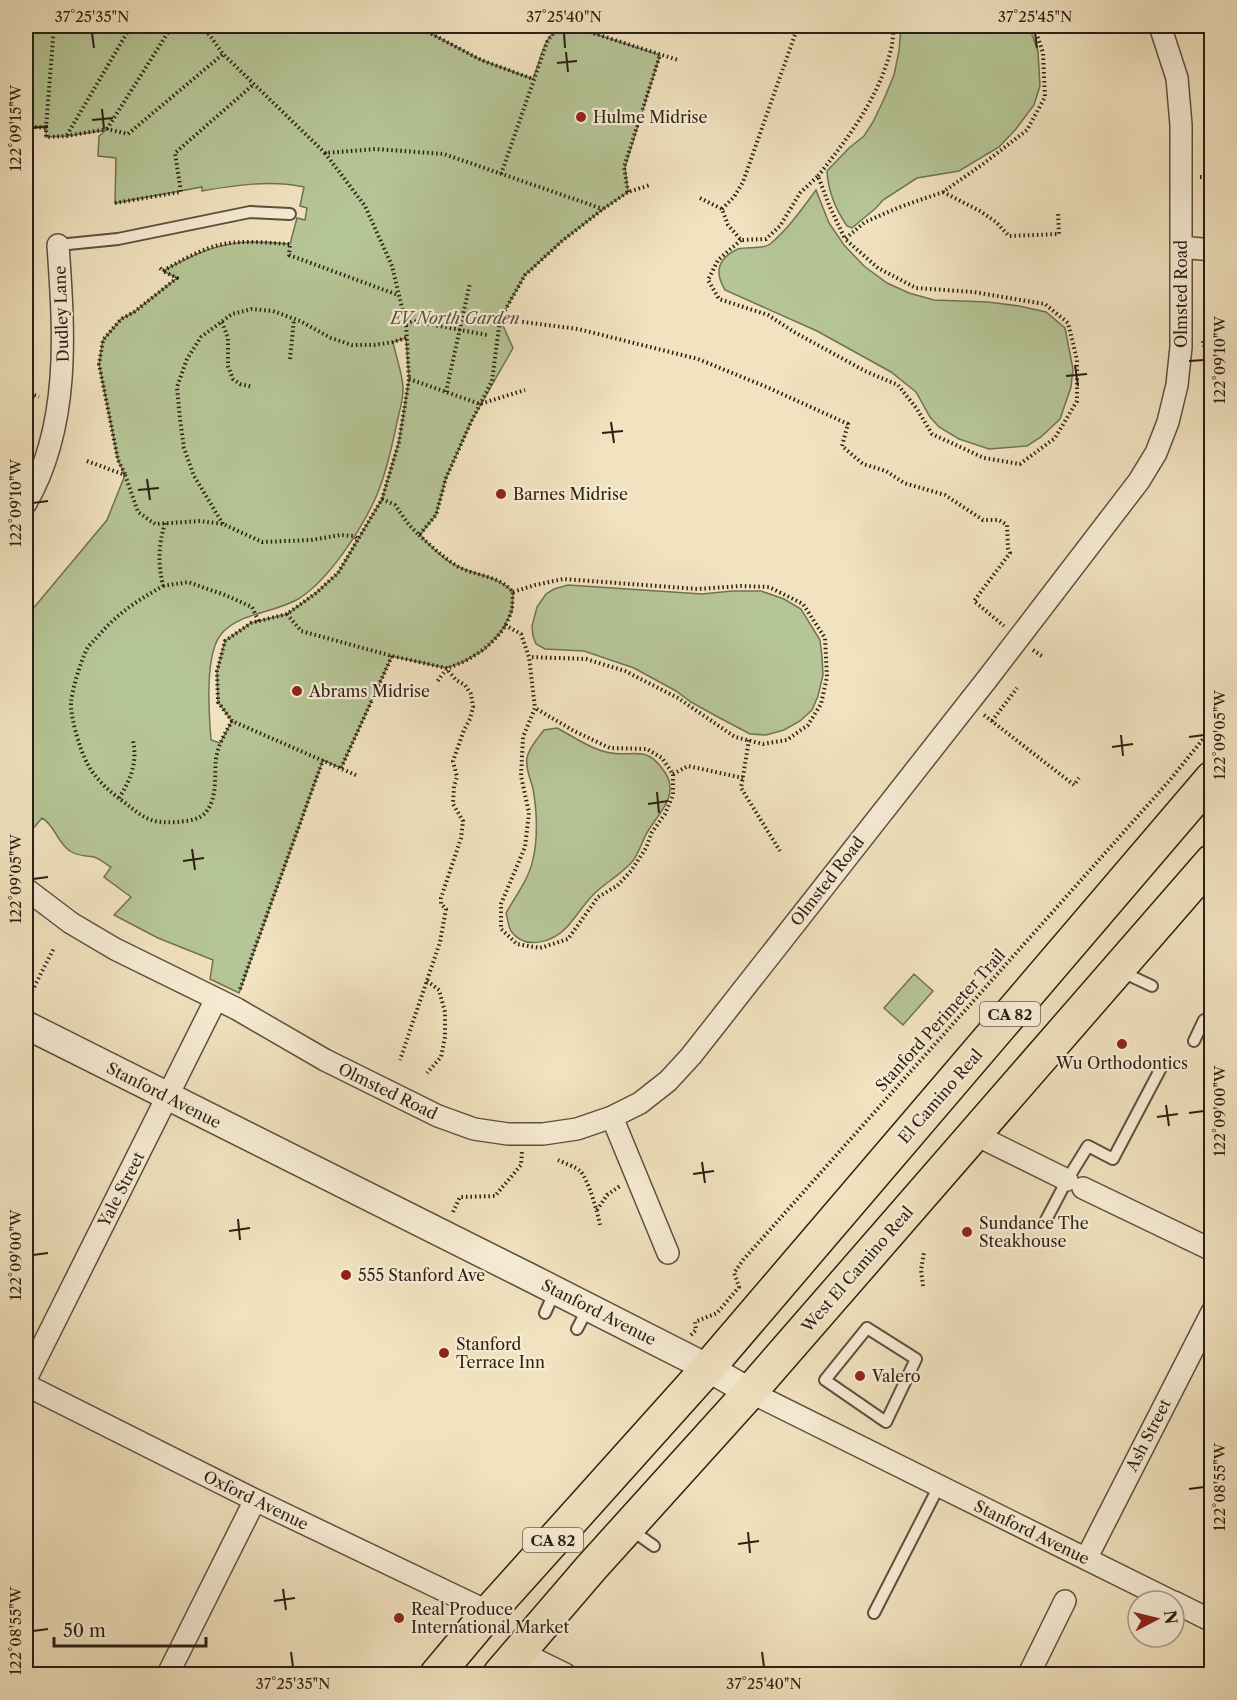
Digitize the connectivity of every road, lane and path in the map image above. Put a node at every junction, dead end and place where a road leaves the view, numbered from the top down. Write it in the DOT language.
graph roads {
  1 [pos="54,26"];
  2 [pos="131,26"];
  3 [pos="172,26"];
  4 [pos="203,26"];
  5 [pos="410,26"];
  6 [pos="798,26"];
  7 [pos="894,26"];
  8 [pos="1034,26"];
  9 [pos="1161,26"];
  10 [pos="577,27"];
  11 [pos="223,54"];
  12 [pos="660,55"];
  13 [pos="678,60"];
  14 [pos="533,79"];
  15 [pos="254,84"];
  16 [pos="26,126"];
  17 [pos="46,128"];
  18 [pos="107,129"];
  19 [pos="67,136"];
  20 [pos="325,153"];
  21 [pos="501,174"];
  22 [pos="818,176"];
  23 [pos="650,185"];
  24 [pos="628,192"];
  25 [pos="943,192"];
  26 [pos="700,198"];
  27 [pos="115,203"];
  28 [pos="603,209"];
  29 [pos="722,209"];
  30 [pos="1058,213"];
  31 [pos="290,214"];
  32 [pos="845,239"];
  33 [pos="741,240"];
  34 [pos="58,245"];
  35 [pos="1181,247"];
  36 [pos="1212,250"];
  37 [pos="470,283"];
  38 [pos="399,295"];
  39 [pos="294,319"];
  40 [pos="500,319"];
  41 [pos="222,322"];
  42 [pos="406,324"];
  43 [pos="460,330"];
  44 [pos="487,335"];
  45 [pos="406,338"];
  46 [pos="1202,339"];
  47 [pos="290,359"];
  48 [pos="409,380"];
  49 [pos="1212,382"];
  50 [pos="253,387"];
  51 [pos="525,390"];
  52 [pos="446,392"];
  53 [pos="480,404"];
  54 [pos="87,461"];
  55 [pos="125,475"];
  56 [pos="382,499"];
  57 [pos="26,503"];
  58 [pos="165,523"];
  59 [pos="222,524"];
  60 [pos="419,535"];
  61 [pos="358,539"];
  62 [pos="163,586"];
  63 [pos="513,592"];
  64 [pos="287,614"];
  65 [pos="259,622"];
  66 [pos="505,625"];
  67 [pos="1018,639"];
  68 [pos="392,656"];
  69 [pos="1042,656"];
  70 [pos="529,657"];
  71 [pos="446,668"];
  72 [pos="437,682"];
  73 [pos="1017,688"];
  74 [pos="536,708"];
  75 [pos="978,710"];
  76 [pos="232,721"];
  77 [pos="992,721"];
  78 [pos="1212,728"];
  79 [pos="749,740"];
  80 [pos="134,741"];
  81 [pos="323,760"];
  82 [pos="341,768"];
  83 [pos="673,774"];
  84 [pos="358,776"];
  85 [pos="743,778"];
  86 [pos="1079,778"];
  87 [pos="1212,778"];
  88 [pos="119,798"];
  89 [pos="780,851"];
  90 [pos="1209,867"];
  91 [pos="26,890"];
  92 [pos="54,948"];
  93 [pos="1117,970"];
  94 [pos="426,981"];
  95 [pos="1152,986"];
  96 [pos="224,1003"];
  97 [pos="27,1012"];
  98 [pos="1204,1020"];
  99 [pos="1194,1041"];
  100 [pos="400,1060"];
  101 [pos="1162,1066"];
  102 [pos="427,1073"];
  103 [pos="167,1096"];
  104 [pos="612,1117"];
  105 [pos="522,1134"];
  106 [pos="974,1134"];
  107 [pos="558,1160"];
  108 [pos="638,1181"];
  109 [pos="1075,1184"];
  110 [pos="597,1210"];
  111 [pos="453,1212"];
  112 [pos="1046,1220"];
  113 [pos="600,1225"];
  114 [pos="1212,1250"];
  115 [pos="924,1252"];
  116 [pos="668,1253"];
  117 [pos="923,1286"];
  118 [pos="1212,1312"];
  119 [pos="696,1330"];
  120 [pos="916,1359"];
  121 [pos="708,1368"];
  122 [pos="26,1379"];
  123 [pos="26,1385"];
  124 [pos="750,1392"];
  125 [pos="939,1486"];
  126 [pos="255,1500"];
  127 [pos="627,1527"];
  128 [pos="654,1546"];
  129 [pos="1086,1558"];
  130 [pos="1147,1589"];
  131 [pos="1065,1601"];
  132 [pos="1186,1608"];
  133 [pos="489,1612"];
  134 [pos="874,1613"];
  135 [pos="1212,1621"];
  136 [pos="510,1663"];
  137 [pos="168,1674"];
  138 [pos="437,1674"];
  139 [pos="565,1674"];
  140 [pos="1029,1674"];
  1 -- 17 [label="path"];
  2 -- 19 [label="path"];
  3 -- 18 [label="path"];
  4 -- 11 [label="path"];
  5 -- 14 [label="path"];
  6 -- 29 [label="path"];
  7 -- 22 [label="path"];
  8 -- 25 [label="path"];
  9 -- 35 [label="street, Olmsted Road"];
  10 -- 12 [label="path"];
  10 -- 14 [label="path"];
  11 -- 15 [label="path"];
  11 -- 18 [label="path"];
  12 -- 13 [label="path"];
  12 -- 24 [label="path"];
  14 -- 21 [label="path"];
  15 -- 20 [label="path"];
  15 -- 27 [label="path"];
  16 -- 17 [label="path"];
  17 -- 19 [label="path"];
  18 -- 19 [label="path"];
  20 -- 21 [label="path"];
  20 -- 38 [label="path"];
  21 -- 28 [label="path"];
  22 -- 32 [label="path"];
  22 -- 33 [label="path"];
  23 -- 24 [label="path"];
  24 -- 28 [label="path"];
  25 -- 30 [label="path"];
  25 -- 32 [label="path"];
  26 -- 29 [label="path"];
  28 -- 40 [label="path"];
  29 -- 33 [label="path"];
  31 -- 34 [label="lane, Dudley Lane"];
  32 -- 33 [label="path"];
  34 -- 57 [label="street, Dudley Lane"];
  35 -- 36 [label="street"];
  35 -- 67 [label="street, Olmsted Road"];
  37 -- 43 [label="path"];
  38 -- 42 [label="path"];
  38 -- 55 [label="path"];
  39 -- 41 [label="path"];
  39 -- 45 [label="path"];
  39 -- 47 [label="path"];
  40 -- 53 [label="path"];
  40 -- 67 [label="path"];
  41 -- 50 [label="path"];
  41 -- 59 [label="path"];
  42 -- 43 [label="path"];
  42 -- 45 [label="path"];
  43 -- 44 [label="path"];
  43 -- 52 [label="path"];
  45 -- 48 [label="path"];
  46 -- 49 [label="path"];
  48 -- 52 [label="path"];
  48 -- 56 [label="path"];
  51 -- 53 [label="path"];
  52 -- 53 [label="path"];
  53 -- 60 [label="path"];
  54 -- 55 [label="path"];
  55 -- 58 [label="path"];
  56 -- 60 [label="path"];
  56 -- 61 [label="path"];
  58 -- 59 [label="path"];
  58 -- 62 [label="path"];
  59 -- 61 [label="path"];
  60 -- 63 [label="path"];
  61 -- 64 [label="path"];
  62 -- 65 [label="path"];
  62 -- 88 [label="path"];
  63 -- 66 [label="path"];
  63 -- 79 [label="path"];
  64 -- 65 [label="path"];
  64 -- 68 [label="path"];
  65 -- 76 [label="path"];
  66 -- 70 [label="path"];
  66 -- 71 [label="path"];
  67 -- 69 [label="path"];
  67 -- 104 [label="street, Olmsted Road"];
  68 -- 71 [label="path"];
  68 -- 82 [label="path"];
  70 -- 74 [label="path"];
  70 -- 79 [label="path"];
  71 -- 72 [label="path"];
  71 -- 94 [label="path"];
  73 -- 77 [label="path"];
  74 -- 83 [label="path"];
  74 -- 83 [label="path"];
  75 -- 77 [label="path"];
  76 -- 81 [label="path"];
  76 -- 88 [label="path"];
  77 -- 86 [label="path"];
  78 -- 119 [label="path, Stanford Perimeter Trail"];
  79 -- 85 [label="path"];
  80 -- 88 [label="path"];
  81 -- 82 [label="path"];
  81 -- 96 [label="path"];
  82 -- 84 [label="path"];
  83 -- 85 [label="path"];
  85 -- 89 [label="path"];
  87 -- 121 [label="main road, El Camino Real / CA 82"];
  90 -- 93 [label="main road, West El Camino Real / CA 82"];
  91 -- 96 [label="street, Olmsted Road"];
  92 -- 97 [label="path"];
  93 -- 95 [label="lane"];
  93 -- 106 [label="main road, West El Camino Real / CA 82"];
  94 -- 100 [label="path"];
  94 -- 102 [label="path"];
  96 -- 103 [label="street, Yale Street"];
  96 -- 105 [label="street, Olmsted Road"];
  97 -- 103 [label="street, Stanford Avenue"];
  98 -- 99 [label="lane"];
  101 -- 109 [label="lane"];
  103 -- 121 [label="street, Stanford Avenue"];
  103 -- 122 [label="street, Yale Street"];
  104 -- 105 [label="street, Olmsted Road"];
  104 -- 108 [label="street"];
  105 -- 111 [label="path"];
  106 -- 109 [label="street"];
  106 -- 124 [label="main road, West El Camino Real / CA 82"];
  107 -- 110 [label="path"];
  108 -- 110 [label="path"];
  108 -- 116 [label="street"];
  109 -- 112 [label="lane"];
  109 -- 114 [label="street"];
  110 -- 113 [label="path"];
  115 -- 117 [label="path"];
  118 -- 129 [label="street, Ash Street"];
  120 -- 120 [label="lane"];
  121 -- 124 [label="street, Stanford Avenue"];
  121 -- 133 [label="main road, CA 82"];
  123 -- 126 [label="street, Oxford Avenue"];
  124 -- 125 [label="street, Stanford Avenue"];
  124 -- 127 [label="main road, West El Camino Real / CA 82"];
  125 -- 129 [label="street, Stanford Avenue"];
  125 -- 134 [label="lane"];
  126 -- 133 [label="street, Oxford Avenue"];
  126 -- 137 [label="street"];
  127 -- 128 [label="lane"];
  127 -- 136 [label="main road, West El Camino Real / CA 82"];
  129 -- 130 [label="street, Stanford Avenue"];
  131 -- 140 [label="street"];
  132 -- 135 [label="street, Stanford Avenue"];
  133 -- 138 [label="main road, CA 82"];
  136 -- 139 [label="street"];
}
